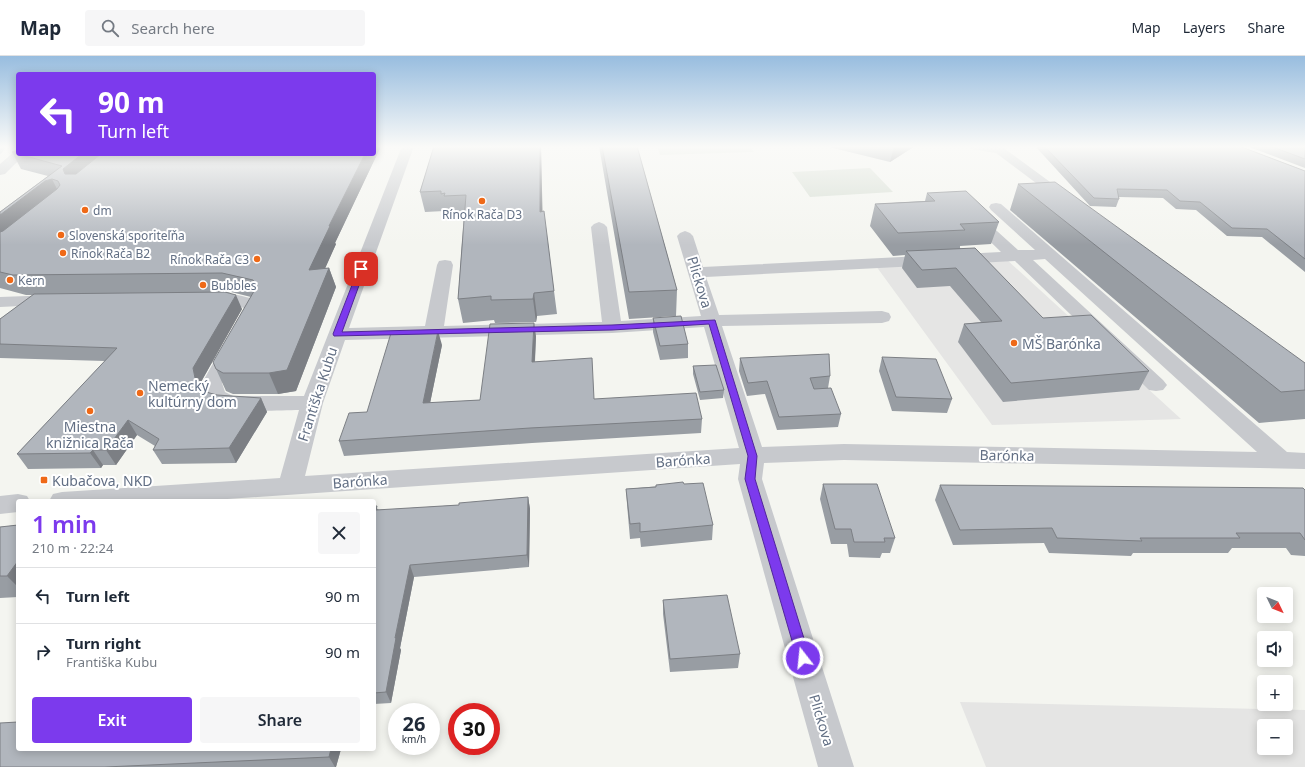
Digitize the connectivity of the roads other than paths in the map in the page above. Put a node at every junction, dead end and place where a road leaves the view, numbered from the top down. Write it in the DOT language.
graph roads {
  1 [pos="395,179"];
  2 [pos="1039,179"];
  3 [pos="996,207"];
  4 [pos="1082,211"];
  5 [pos="968,212"];
  6 [pos="599,227"];
  7 [pos="685,236"];
  8 [pos="1049,254"];
  9 [pos="1016,255"];
  10 [pos="445,265"];
  11 [pos="698,272"];
  12 [pos="192,299"];
  13 [pos="74,300"];
  14 [pos="0,302"];
  15 [pos="882,316"];
  16 [pos="712,321"];
  17 [pos="612,327"];
  18 [pos="433,332"];
  19 [pos="337,334"];
  20 [pos="1156,385"];
  21 [pos="312,403"];
  22 [pos="753,456"];
  23 [pos="1281,460"];
  24 [pos="1305,461"];
  25 [pos="290,486"];
  26 [pos="92,499"];
  27 [pos="16,504"];
  28 [pos="0,505"];
  29 [pos="836,767"];
  1 -- 19 [label="street, Františka Kubu"];
  2 -- 4 [label="street"];
  3 -- 8 [label="street"];
  5 -- 9 [label="street"];
  6 -- 17 [label="street"];
  7 -- 11 [label="street, Plickova"];
  8 -- 9 [label="street"];
  8 -- 23 [label="street"];
  9 -- 11 [label="street"];
  9 -- 20 [label="street"];
  10 -- 18 [label="street"];
  11 -- 16 [label="street, Plickova"];
  12 -- 21 [label="street"];
  13 -- 14 [label="street"];
  15 -- 16 [label="street"];
  16 -- 17 [label="street"];
  16 -- 22 [label="street, Plickova"];
  17 -- 18 [label="street"];
  18 -- 19 [label="street"];
  19 -- 21 [label="street, Františka Kubu"];
  21 -- 25 [label="street, Františka Kubu"];
  22 -- 23 [label="street, Barónka"];
  22 -- 25 [label="street, Barónka"];
  22 -- 29 [label="street, Plickova"];
  23 -- 24 [label="street, Barónka"];
  25 -- 26 [label="street, Barónka"];
  27 -- 28 [label="street"];
}
